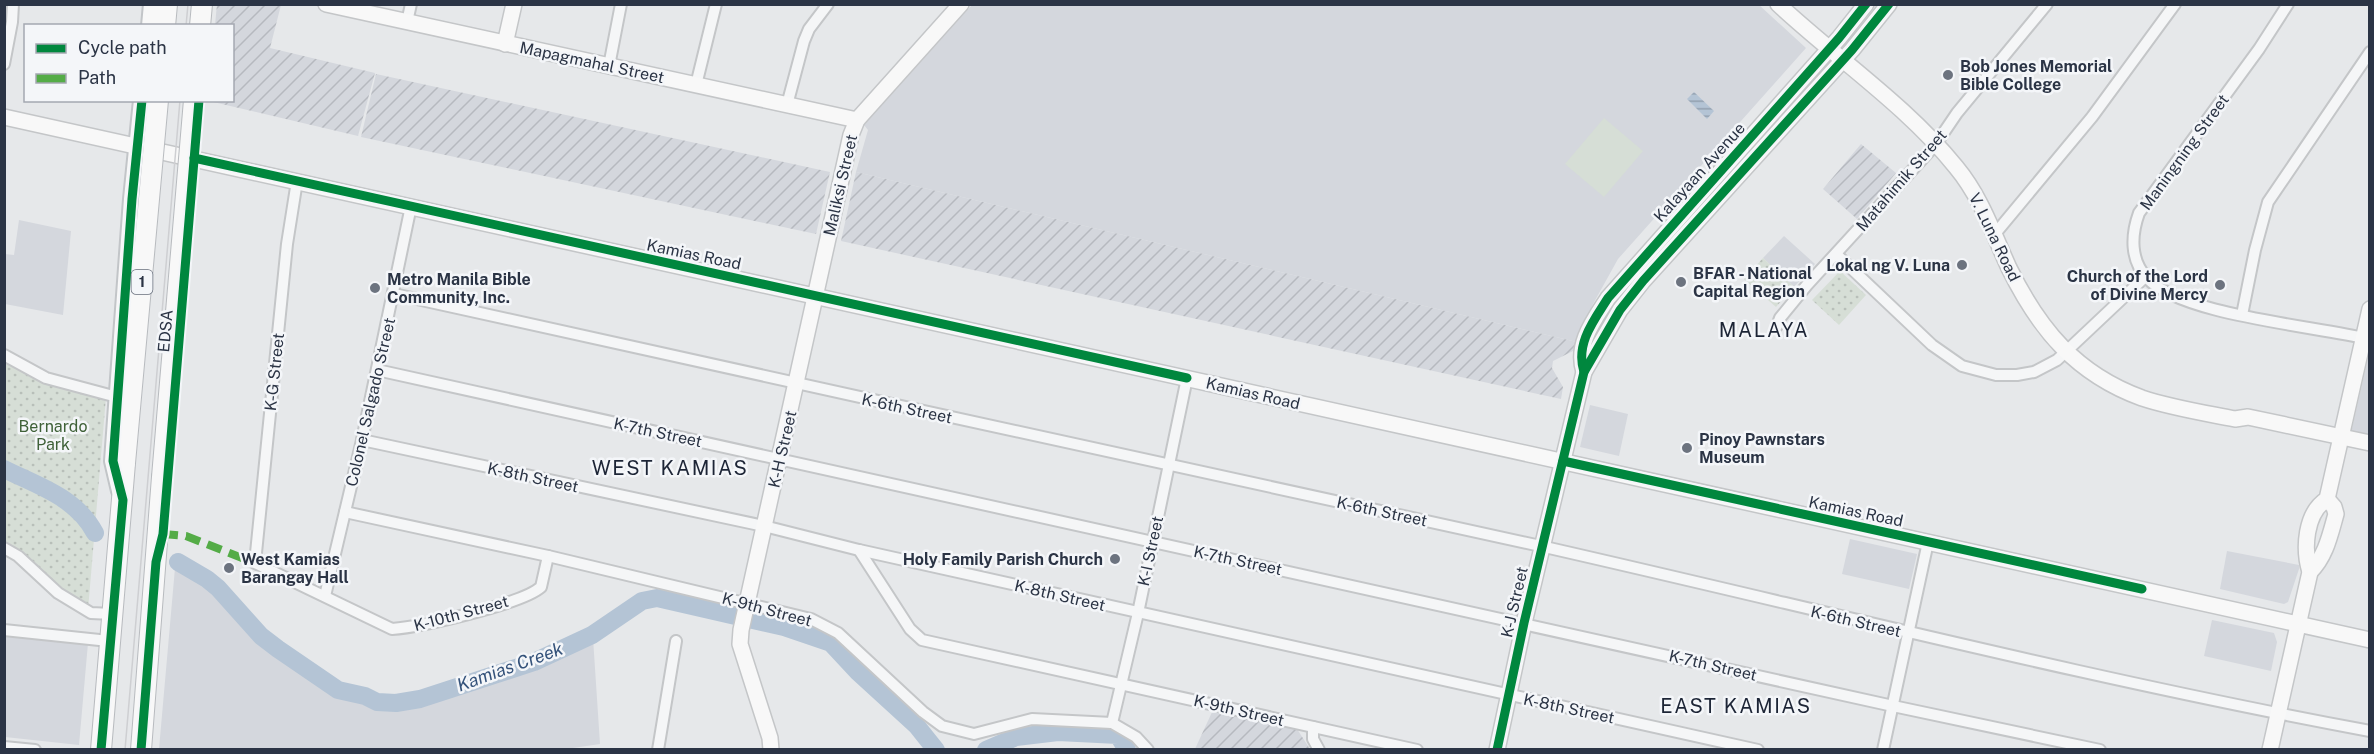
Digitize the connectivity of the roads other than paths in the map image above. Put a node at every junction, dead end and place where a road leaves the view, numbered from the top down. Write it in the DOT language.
graph roads {
  1 [pos="13,4"];
  2 [pos="152,4"];
  3 [pos="167,4"];
  4 [pos="202,4"];
  5 [pos="206,4"];
  6 [pos="326,4"];
  7 [pos="411,4"];
  8 [pos="514,4"];
  9 [pos="621,4"];
  10 [pos="716,4"];
  11 [pos="828,4"];
  12 [pos="961,4"];
  13 [pos="1778,4"];
  14 [pos="1866,4"];
  15 [pos="1889,4"];
  16 [pos="2047,4"];
  17 [pos="2175,4"];
  18 [pos="2288,4"];
  19 [pos="407,22"];
  20 [pos="150,24"];
  21 [pos="165,24"];
  22 [pos="200,24"];
  23 [pos="205,24"];
  24 [pos="505,44"];
  25 [pos="1828,50"];
  26 [pos="2370,51"];
  27 [pos="1842,60"];
  28 [pos="4,64"];
  29 [pos="609,66"];
  30 [pos="696,85"];
  31 [pos="142,102"];
  32 [pos="158,102"];
  33 [pos="194,102"];
  34 [pos="199,102"];
  35 [pos="787,105"];
  36 [pos="4,117"];
  37 [pos="857,120"];
  38 [pos="1936,144"];
  39 [pos="137,147"];
  40 [pos="194,158"];
  41 [pos="297,181"];
  42 [pos="411,206"];
  43 [pos="1994,235"];
  44 [pos="1836,254"];
  45 [pos="2145,277"];
  46 [pos="394,294"];
  47 [pos="815,296"];
  48 [pos="2370,309"];
  49 [pos="2242,315"];
  50 [pos="1777,326"];
  51 [pos="2366,338"];
  52 [pos="2066,352"];
  53 [pos="4,355"];
  54 [pos="377,370"];
  55 [pos="1584,372"];
  56 [pos="1186,378"];
  57 [pos="796,384"];
  58 [pos="117,397"];
  59 [pos="362,440"];
  60 [pos="2339,441"];
  61 [pos="2370,443"];
  62 [pos="2370,453"];
  63 [pos="780,458"];
  64 [pos="1563,461"];
  65 [pos="1169,464"];
  66 [pos="123,500"];
  67 [pos="345,512"];
  68 [pos="764,526"];
  69 [pos="1151,541"];
  70 [pos="1928,542"];
  71 [pos="1542,547"];
  72 [pos="4,548"];
  73 [pos="859,550"];
  74 [pos="548,556"];
  75 [pos="156,562"];
  76 [pos="255,563"];
  77 [pos="325,596"];
  78 [pos="746,606"];
  79 [pos="1138,613"];
  80 [pos="112,614"];
  81 [pos="1524,623"];
  82 [pos="2298,624"];
  83 [pos="4,630"];
  84 [pos="1910,634"];
  85 [pos="2370,640"];
  86 [pos="109,641"];
  87 [pos="676,641"];
  88 [pos="1121,683"];
  89 [pos="1508,695"];
  90 [pos="1893,706"];
  91 [pos="2277,714"];
  92 [pos="1112,723"];
  93 [pos="1312,727"];
  94 [pos="2370,731"];
  95 [pos="4,747"];
  96 [pos="35,750"];
  97 [pos="101,750"];
  98 [pos="141,750"];
  99 [pos="658,750"];
  100 [pos="771,750"];
  101 [pos="1148,750"];
  102 [pos="1318,750"];
  103 [pos="1417,750"];
  104 [pos="1497,750"];
  105 [pos="1758,750"];
  106 [pos="1884,750"];
  107 [pos="2100,750"];
  108 [pos="2270,750"];
  1 -- 28 [label="street"];
  2 -- 20 [label="main road"];
  3 -- 21 [label="highway"];
  4 -- 22 [label="highway"];
  5 -- 23 [label="main road"];
  6 -- 19 [label="main road, Mapagmahal Street"];
  7 -- 19 [label="street"];
  8 -- 24 [label="main road"];
  9 -- 29 [label="street"];
  10 -- 30 [label="street"];
  11 -- 35 [label="street"];
  12 -- 37 [label="main road, Maliksi Street"];
  13 -- 25 [label="main road, V. Luna Road"];
  14 -- 25 [label="main road, Kalayaan Avenue"];
  15 -- 27 [label="main road, Kalayaan Avenue"];
  16 -- 38 [label="street, Matahimik Street"];
  17 -- 43 [label="street"];
  18 -- 45 [label="street, Maningning Street"];
  19 -- 24 [label="main road, Mapagmahal Street"];
  24 -- 29 [label="main road, Mapagmahal Street"];
  25 -- 27 [label="main road, V. Luna Road"];
  25 -- 55 [label="main road, Kalayaan Avenue"];
  26 -- 49 [label="street"];
  27 -- 38 [label="main road, V. Luna Road"];
  27 -- 55 [label="main road, Kalayaan Avenue"];
  29 -- 30 [label="main road, Mapagmahal Street"];
  30 -- 35 [label="main road, Mapagmahal Street"];
  31 -- 39 [label="main road, EDSA"];
  32 -- 66 [label="highway, EDSA / 1, bridge"];
  33 -- 75 [label="highway, EDSA, bridge"];
  34 -- 40 [label="main road, EDSA"];
  35 -- 37 [label="main road, Mapagmahal Street"];
  36 -- 39 [label="main road, Kamias Road"];
  37 -- 47 [label="main road, Maliksi Street"];
  38 -- 43 [label="main road, V. Luna Road"];
  38 -- 44 [label="street, Matahimik Street"];
  39 -- 40 [label="main road, Kamias Road"];
  39 -- 58 [label="main road, EDSA"];
  40 -- 41 [label="main road, Kamias Road"];
  40 -- 75 [label="main road, EDSA"];
  41 -- 42 [label="main road, Kamias Road"];
  41 -- 76 [label="street, K-G Street"];
  42 -- 46 [label="street, Colonel Salgado Street"];
  42 -- 47 [label="main road, Kamias Road"];
  43 -- 52 [label="main road, V. Luna Road"];
  44 -- 50 [label="street, Matahimik Street"];
  44 -- 52 [label="street"];
  45 -- 49 [label="street"];
  45 -- 52 [label="street"];
  46 -- 54 [label="street, Colonel Salgado Street"];
  46 -- 57 [label="street, K-6th Street"];
  47 -- 56 [label="main road, Kamias Road"];
  47 -- 57 [label="main road, K-H Street"];
  48 -- 51 [label="main road"];
  49 -- 51 [label="street"];
  51 -- 60 [label="main road"];
  52 -- 60 [label="main road, V. Luna Road"];
  53 -- 58 [label="street"];
  54 -- 59 [label="street, Colonel Salgado Street"];
  54 -- 63 [label="street, K-7th Street"];
  55 -- 64 [label="main road, Kalayaan Avenue"];
  56 -- 64 [label="main road, Kamias Road"];
  56 -- 65 [label="street, K-I Street"];
  57 -- 63 [label="main road, K-H Street"];
  57 -- 65 [label="street, K-6th Street"];
  58 -- 66 [label="main road, EDSA"];
  59 -- 67 [label="street, Colonel Salgado Street"];
  59 -- 68 [label="street, K-8th Street"];
  60 -- 61 [label="main road"];
  60 -- 62 [label="main road"];
  60 -- 82 [label="main road"];
  63 -- 68 [label="main road, K-H Street"];
  63 -- 69 [label="street, K-7th Street"];
  64 -- 70 [label="main road, Kamias Road"];
  64 -- 71 [label="main road, K-J Street"];
  65 -- 69 [label="street, K-I Street"];
  65 -- 71 [label="street, K-6th Street"];
  66 -- 80 [label="highway, EDSA / 1"];
  67 -- 74 [label="street, K-9th Street"];
  67 -- 77 [label="street, Colonel Salgado Street"];
  68 -- 73 [label="street, K-8th Street"];
  68 -- 78 [label="main road, K-H Street"];
  69 -- 79 [label="street, K-I Street"];
  69 -- 81 [label="street, K-7th Street"];
  70 -- 82 [label="main road, Kamias Road"];
  70 -- 84 [label="street"];
  71 -- 81 [label="main road, K-J Street"];
  71 -- 84 [label="street, K-6th Street"];
  72 -- 80 [label="street"];
  73 -- 79 [label="street, K-8th Street"];
  73 -- 88 [label="street, K-9th Street"];
  74 -- 77 [label="street, K-10th Street"];
  74 -- 78 [label="street, K-9th Street"];
  75 -- 98 [label="highway, EDSA"];
  76 -- 77 [label="street, K-10th Street"];
  78 -- 92 [label="street, K-9th Street"];
  78 -- 100 [label="main road, K-H Street"];
  79 -- 88 [label="street, K-I Street"];
  79 -- 89 [label="street, K-8th Street"];
  80 -- 86 [label="highway, EDSA / 1"];
  81 -- 89 [label="main road, K-J Street"];
  81 -- 90 [label="street, K-7th Street"];
  82 -- 85 [label="main road, Kamias Road"];
  82 -- 91 [label="main road"];
  83 -- 86 [label="street"];
  84 -- 90 [label="street"];
  84 -- 91 [label="street, K-6th Street"];
  86 -- 97 [label="highway, EDSA / 1"];
  87 -- 99 [label="street"];
  88 -- 92 [label="street, K-I Street"];
  88 -- 93 [label="street, K-9th Street"];
  89 -- 104 [label="main road, K-J Street"];
  89 -- 105 [label="street, K-8th Street"];
  90 -- 106 [label="street"];
  90 -- 107 [label="street, K-7th Street"];
  91 -- 94 [label="street, K-6th Street"];
  91 -- 108 [label="main road"];
  92 -- 101 [label="street, K-9th Street"];
  93 -- 102 [label="street"];
  93 -- 103 [label="street, K-9th Street"];
  95 -- 96 [label="street"];
}
